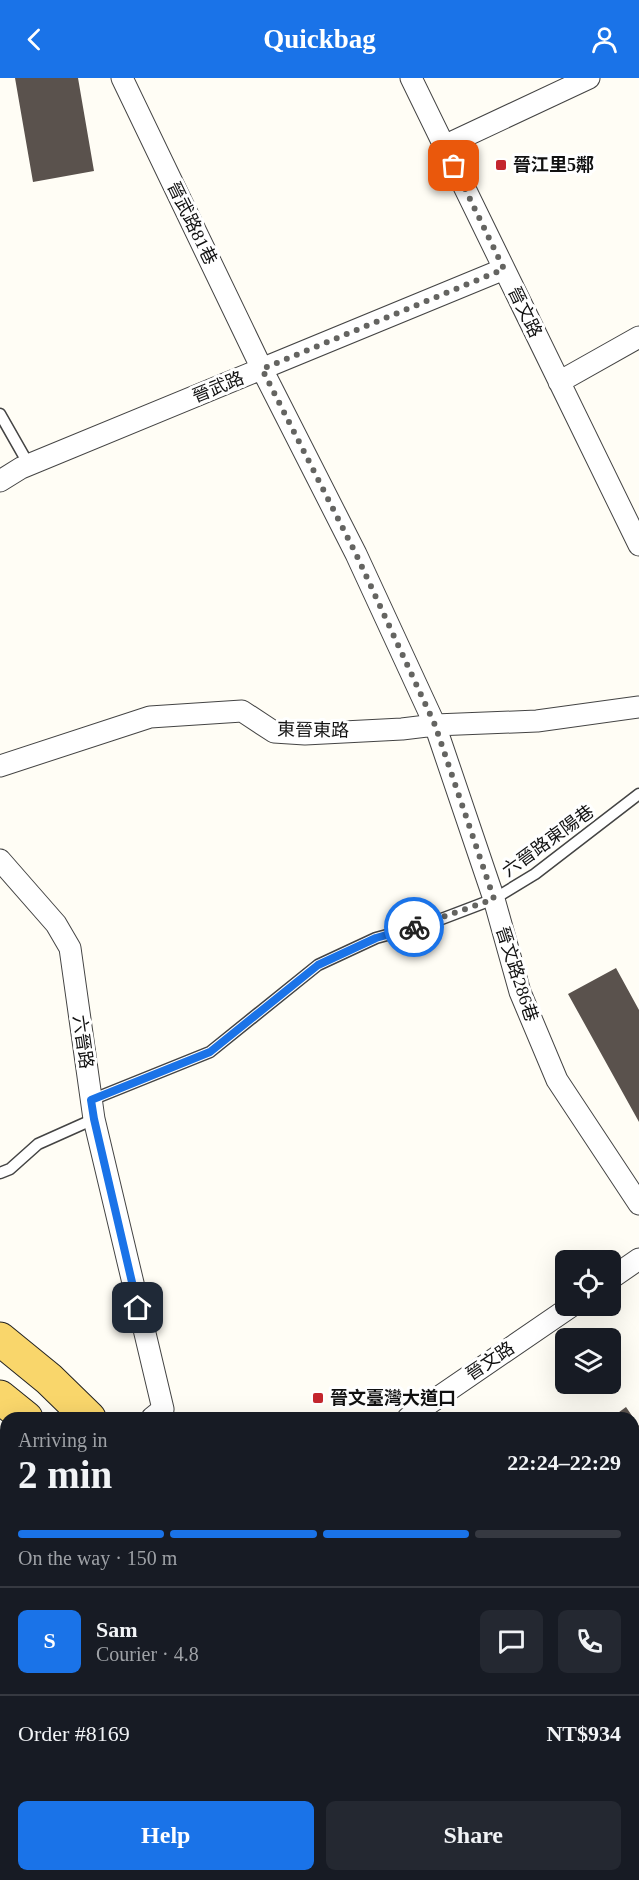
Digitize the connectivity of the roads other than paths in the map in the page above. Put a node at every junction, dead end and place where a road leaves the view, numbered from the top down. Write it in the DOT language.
graph roads {
  1 [pos="122,78"];
  2 [pos="411,78"];
  3 [pos="589,78"];
  4 [pos="444,146"];
  5 [pos="504,269"];
  6 [pos="639,338"];
  7 [pos="262,369"];
  8 [pos="559,382"];
  9 [pos="0,414"];
  10 [pos="29,465"];
  11 [pos="0,481"];
  12 [pos="639,545"];
  13 [pos="639,706"];
  14 [pos="435,725"];
  15 [pos="0,766"];
  16 [pos="639,794"];
  17 [pos="0,860"];
  18 [pos="494,899"];
  19 [pos="93,1110"];
  20 [pos="0,1173"];
  21 [pos="639,1204"];
  22 [pos="639,1259"];
  23 [pos="621,1271"];
  24 [pos="557,1316"];
  25 [pos="0,1339"];
  26 [pos="0,1396"];
  27 [pos="19,1412"];
  28 [pos="83,1412"];
  29 [pos="159,1412"];
  30 [pos="417,1412"];
  1 -- 7 [label="street, 晉武路81巷"];
  2 -- 4 [label="street, 晉文路"];
  3 -- 4 [label="street"];
  4 -- 5 [label="street, 晉文路"];
  5 -- 7 [label="street, 晉武路"];
  5 -- 8 [label="street, 晉文路"];
  6 -- 8 [label="street"];
  7 -- 10 [label="street, 晉武路"];
  7 -- 14 [label="street, 晉武路81巷"];
  8 -- 12 [label="street, 晉文路"];
  9 -- 10 [label="lane"];
  10 -- 11 [label="street, 晉武路"];
  13 -- 14 [label="street, 東晉東路"];
  14 -- 15 [label="street, 東晉東路"];
  14 -- 18 [label="street, 晉文路286巷"];
  16 -- 18 [label="lane, 六晉路東陽巷"];
  17 -- 19 [label="street, 六晉路"];
  18 -- 19 [label="lane, 六晉路東陽巷"];
  18 -- 21 [label="street, 晉文路286巷"];
  19 -- 20 [label="lane, 六晉路東陽巷"];
  19 -- 29 [label="street, 六晉路"];
  22 -- 23 [label="street"];
  24 -- 30 [label="street, 晉文路"];
  25 -- 28 [label="main road"];
  26 -- 27 [label="main road"];
}
